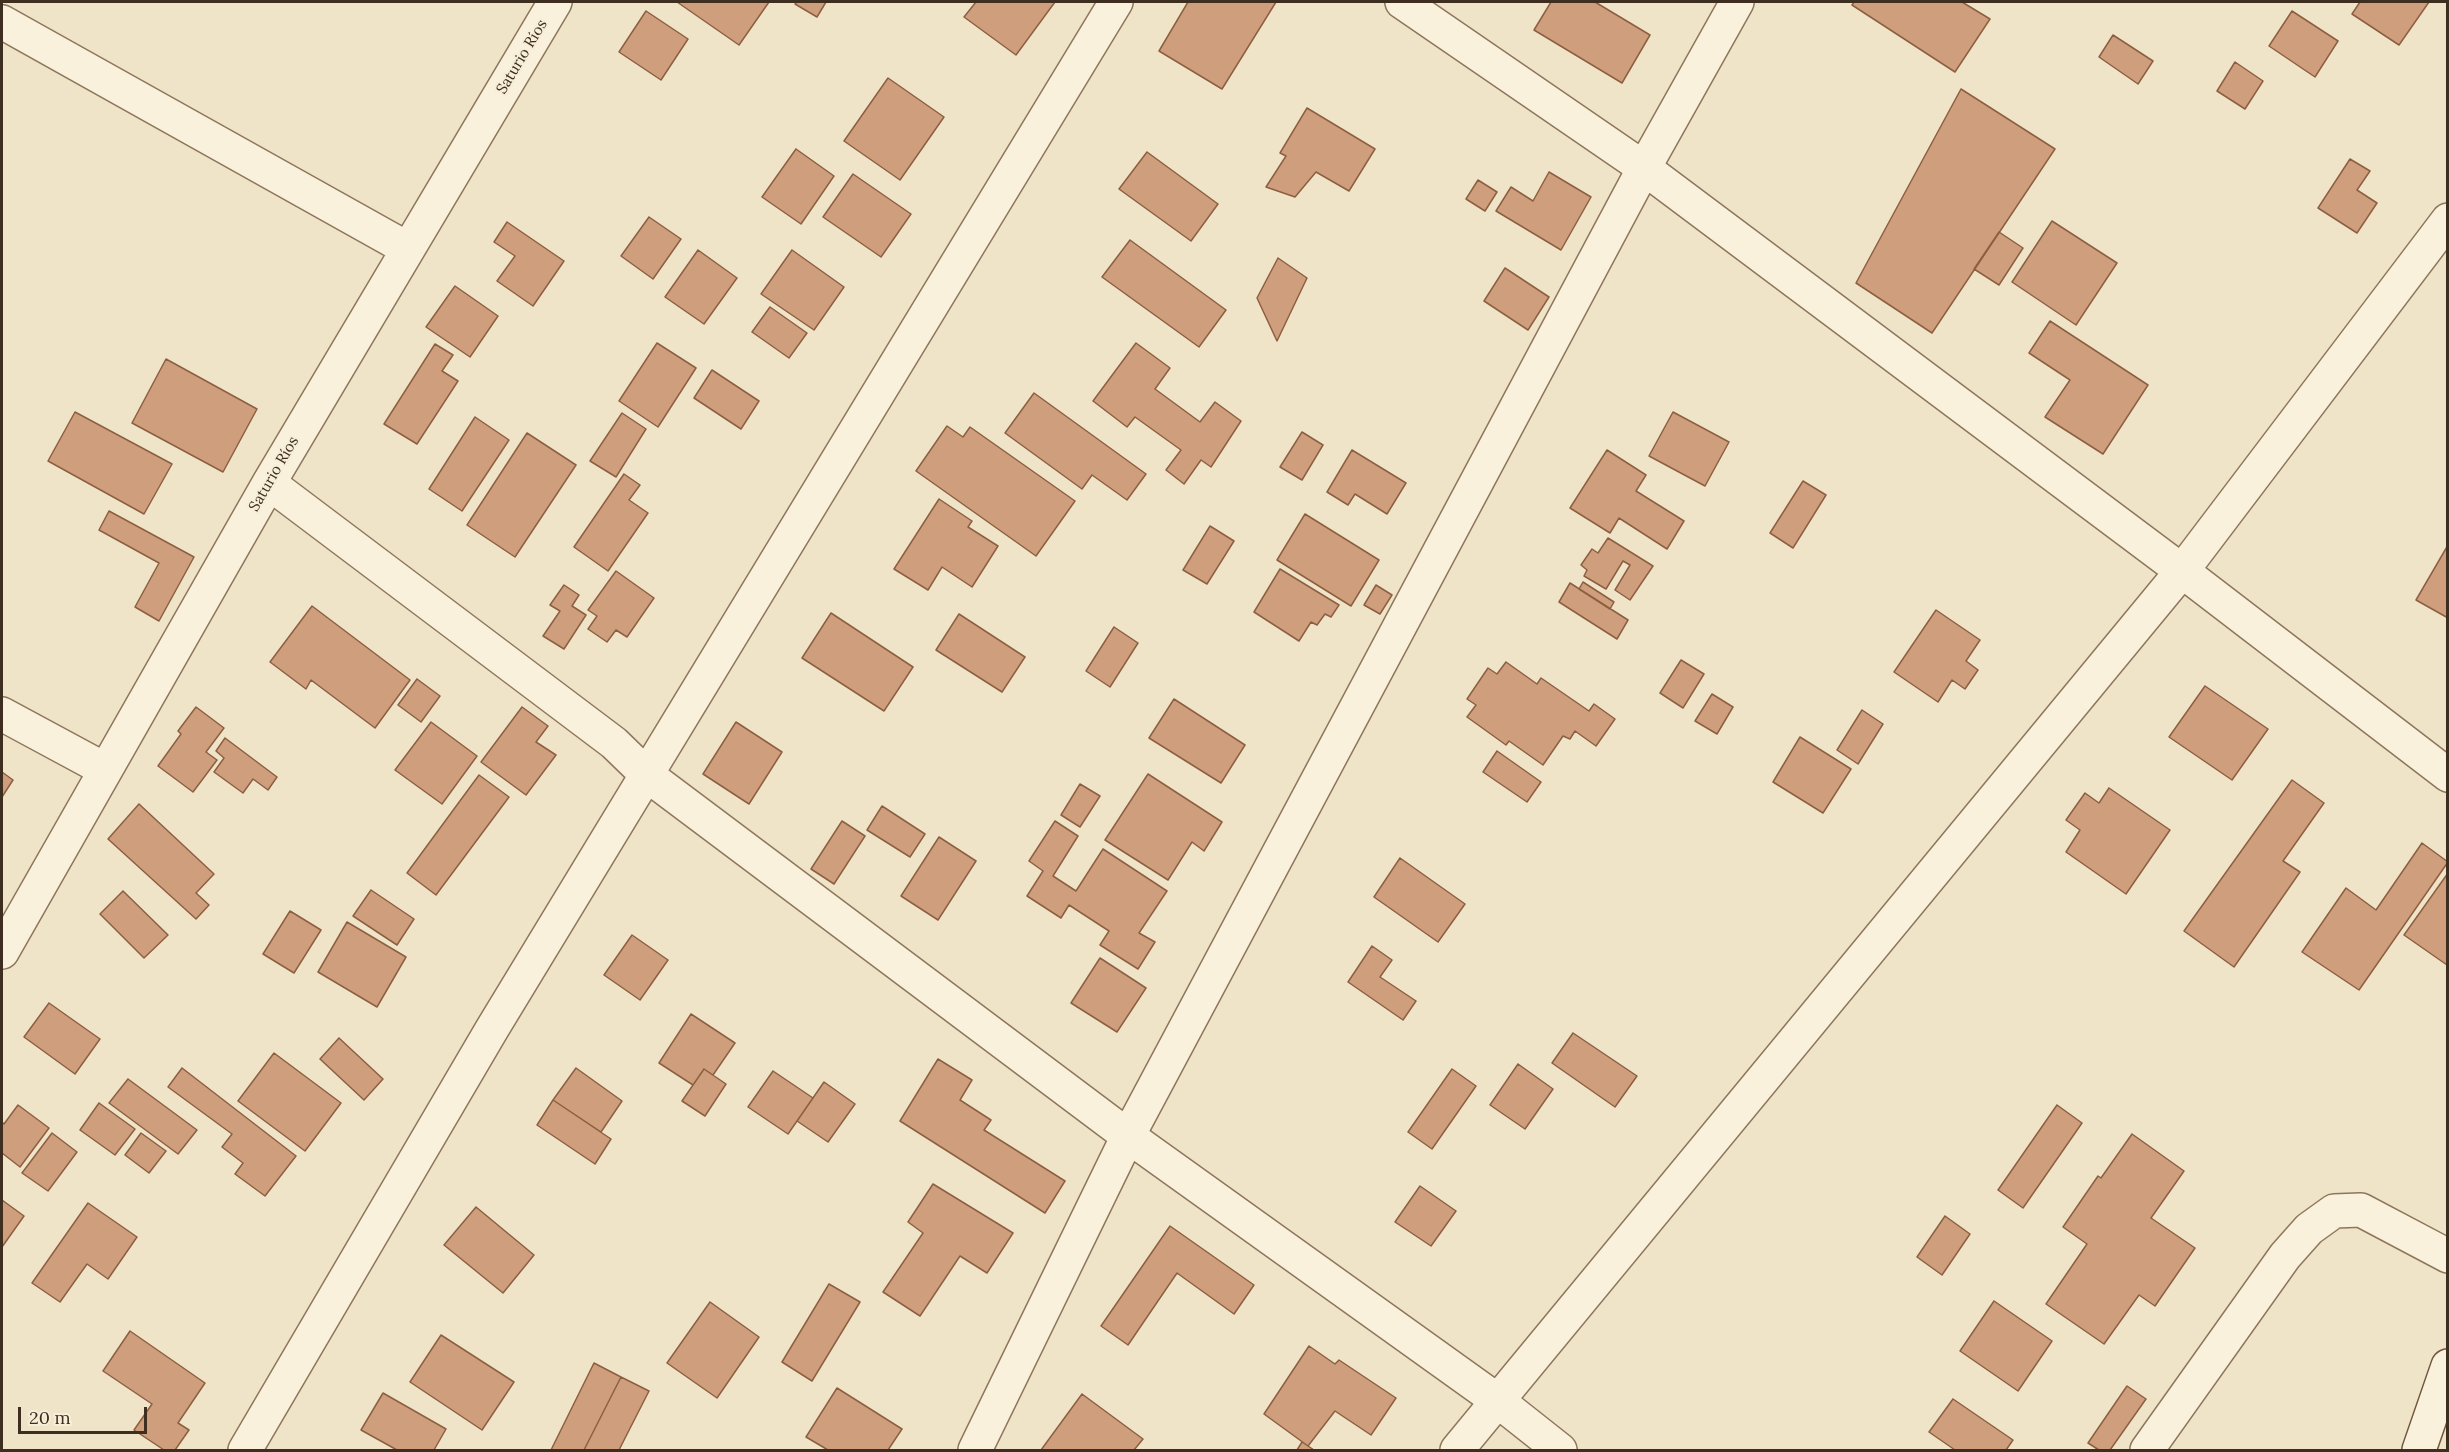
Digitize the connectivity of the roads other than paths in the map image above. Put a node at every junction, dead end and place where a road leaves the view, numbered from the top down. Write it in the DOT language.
graph roads {
  1 [pos="555,2"];
  2 [pos="1116,2"];
  3 [pos="1402,2"];
  4 [pos="1737,2"];
  5 [pos="2,22"];
  6 [pos="1644,168"];
  7 [pos="2448,220"];
  8 [pos="408,249"];
  9 [pos="269,483"];
  10 [pos="2182,571"];
  11 [pos="2,714"];
  12 [pos="104,769"];
  13 [pos="646,775"];
  14 [pos="2448,775"];
  15 [pos="2,952"];
  16 [pos="1128,1136"];
  17 [pos="2448,1256"];
  18 [pos="2448,1366"];
  19 [pos="1498,1401"];
  20 [pos="245,1450"];
  21 [pos="975,1450"];
  22 [pos="1457,1450"];
  23 [pos="1560,1450"];
  24 [pos="2147,1450"];
  25 [pos="2419,1450"];
  1 -- 8 [label="street, Saturio Ríos"];
  2 -- 13 [label="street"];
  3 -- 6 [label="street"];
  4 -- 6 [label="street"];
  5 -- 8 [label="street"];
  6 -- 10 [label="street"];
  6 -- 16 [label="street"];
  7 -- 10 [label="street"];
  8 -- 9 [label="street, Saturio Ríos"];
  9 -- 12 [label="street, Saturio Ríos"];
  9 -- 13 [label="street"];
  10 -- 14 [label="street"];
  10 -- 19 [label="street"];
  11 -- 12 [label="street"];
  12 -- 15 [label="street, Saturio Ríos"];
  13 -- 16 [label="street"];
  13 -- 20 [label="street"];
  16 -- 19 [label="street"];
  16 -- 21 [label="street"];
  17 -- 24 [label="street"];
  18 -- 25 [label="street"];
  19 -- 22 [label="street"];
  19 -- 23 [label="street"];
}
